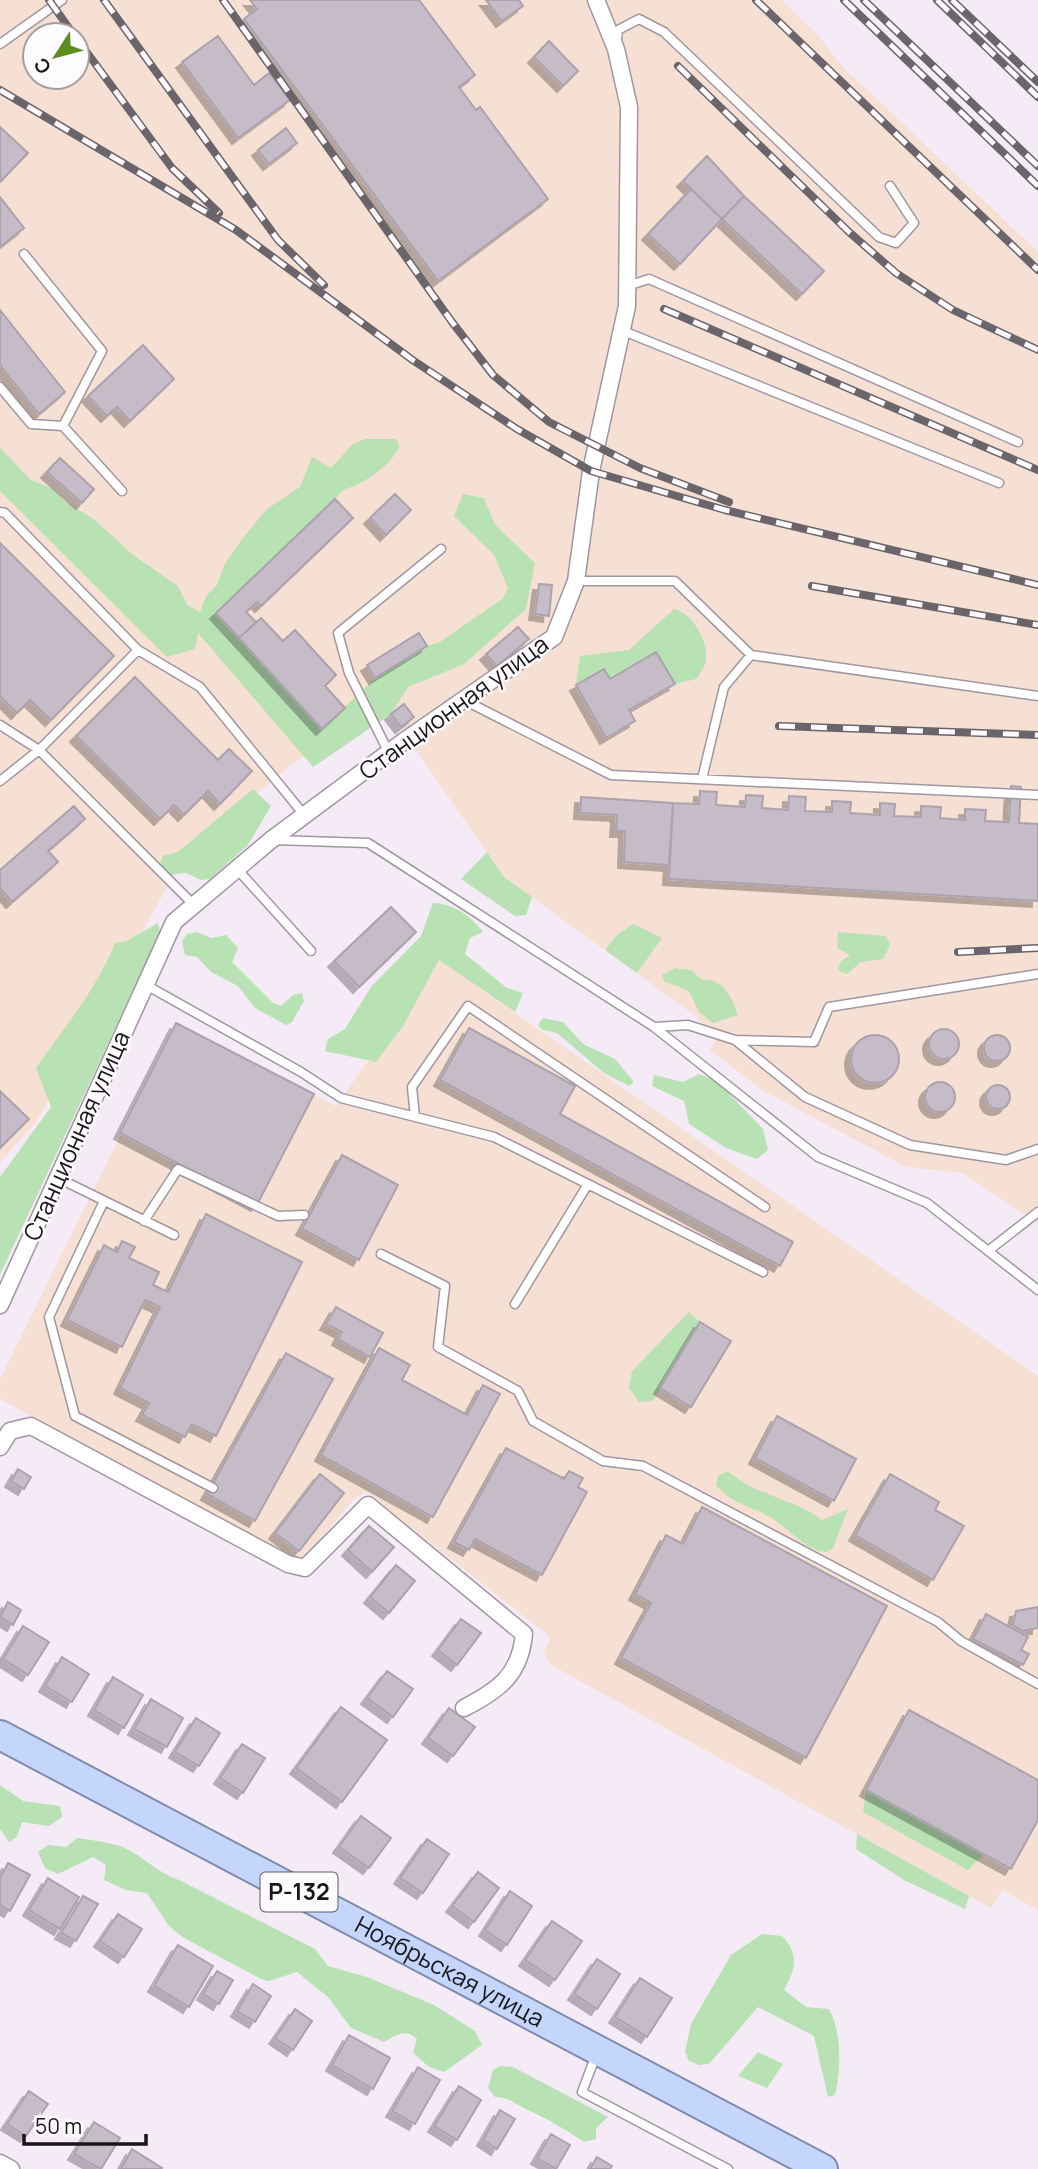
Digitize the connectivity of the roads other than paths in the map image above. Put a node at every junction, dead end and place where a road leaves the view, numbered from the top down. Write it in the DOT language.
graph roads {
  1 [pos="62,0"];
  2 [pos="596,0"];
  3 [pos="0,44"];
  4 [pos="616,49"];
  5 [pos="890,186"];
  6 [pos="23,254"];
  7 [pos="627,286"];
  8 [pos="621,330"];
  9 [pos="0,387"];
  10 [pos="63,426"];
  11 [pos="1018,442"];
  12 [pos="999,483"];
  13 [pos="121,491"];
  14 [pos="0,512"];
  15 [pos="441,549"];
  16 [pos="576,581"];
  17 [pos="138,650"];
  18 [pos="751,655"];
  19 [pos="1038,696"];
  20 [pos="464,700"];
  21 [pos="0,725"];
  22 [pos="39,750"];
  23 [pos="389,753"];
  24 [pos="702,779"];
  25 [pos="0,781"];
  26 [pos="1038,794"];
  27 [pos="304,816"];
  28 [pos="271,840"];
  29 [pos="237,869"];
  30 [pos="193,905"];
  31 [pos="312,951"];
  32 [pos="1038,974"];
  33 [pos="146,985"];
  34 [pos="654,1027"];
  35 [pos="735,1040"];
  36 [pos="415,1117"];
  37 [pos="1038,1149"];
  38 [pos="58,1178"];
  39 [pos="588,1184"];
  40 [pos="104,1201"];
  41 [pos="765,1207"];
  42 [pos="1038,1212"];
  43 [pos="304,1215"];
  44 [pos="144,1221"];
  45 [pos="174,1235"];
  46 [pos="988,1251"];
  47 [pos="381,1254"];
  48 [pos="763,1272"];
  49 [pos="1038,1290"];
  50 [pos="515,1304"];
  51 [pos="0,1305"];
  52 [pos="0,1447"];
  53 [pos="212,1488"];
  54 [pos="1038,1684"];
  55 [pos="464,1708"];
  56 [pos="0,1735"];
  57 [pos="598,2049"];
  58 [pos="0,2162"];
  59 [pos="11,2169"];
  60 [pos="728,2169"];
  61 [pos="823,2169"];
  1 -- 3 [label="lane"];
  2 -- 4 [label="street, Станционная улица"];
  4 -- 5 [label="lane"];
  4 -- 7 [label="street, Станционная улица"];
  6 -- 10 [label="lane"];
  7 -- 8 [label="street, Станционная улица"];
  7 -- 11 [label="lane"];
  8 -- 12 [label="lane"];
  8 -- 16 [label="street, Станционная улица"];
  9 -- 10 [label="lane"];
  10 -- 13 [label="lane"];
  14 -- 17 [label="lane"];
  15 -- 23 [label="lane"];
  16 -- 18 [label="lane"];
  16 -- 20 [label="street, Станционная улица"];
  17 -- 22 [label="lane"];
  17 -- 27 [label="lane"];
  18 -- 19 [label="lane"];
  18 -- 24 [label="lane"];
  20 -- 23 [label="street, Станционная улица"];
  20 -- 24 [label="lane"];
  21 -- 22 [label="lane"];
  22 -- 25 [label="lane"];
  22 -- 30 [label="lane"];
  23 -- 27 [label="street, Станционная улица"];
  24 -- 26 [label="lane"];
  27 -- 28 [label="street, Станционная улица"];
  28 -- 29 [label="street, Станционная улица"];
  28 -- 34 [label="lane"];
  29 -- 30 [label="street, Станционная улица"];
  29 -- 31 [label="lane"];
  30 -- 33 [label="street, Станционная улица"];
  32 -- 35 [label="lane"];
  33 -- 36 [label="lane"];
  33 -- 38 [label="street, Станционная улица"];
  34 -- 35 [label="lane"];
  34 -- 46 [label="lane"];
  35 -- 37 [label="lane"];
  36 -- 39 [label="lane"];
  36 -- 41 [label="lane"];
  38 -- 40 [label="lane"];
  38 -- 51 [label="street, Станционная улица"];
  39 -- 48 [label="lane"];
  39 -- 50 [label="lane"];
  40 -- 44 [label="lane"];
  40 -- 53 [label="lane"];
  42 -- 46 [label="lane"];
  43 -- 44 [label="lane"];
  44 -- 45 [label="lane"];
  46 -- 49 [label="lane"];
  47 -- 54 [label="lane"];
  52 -- 55 [label="street"];
  56 -- 57 [label="highway, Ноябрьская улица / Р-132"];
  57 -- 60 [label="lane"];
  57 -- 61 [label="highway, Ноябрьская улица / Р-132"];
  58 -- 59 [label="street"];
}
